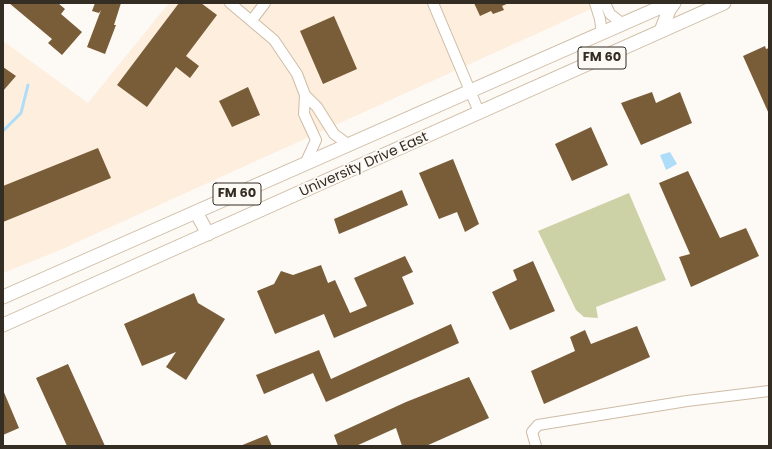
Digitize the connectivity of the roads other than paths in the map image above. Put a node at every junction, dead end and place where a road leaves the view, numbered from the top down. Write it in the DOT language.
graph roads {
  1 [pos="230,3"];
  2 [pos="265,3"];
  3 [pos="433,3"];
  4 [pos="595,3"];
  5 [pos="605,3"];
  6 [pos="670,3"];
  7 [pos="674,3"];
  8 [pos="724,3"];
  9 [pos="252,20"];
  10 [pos="624,24"];
  11 [pos="661,31"];
  12 [pos="602,34"];
  13 [pos="470,91"];
  14 [pos="305,95"];
  15 [pos="479,112"];
  16 [pos="350,145"];
  17 [pos="304,164"];
  18 [pos="196,212"];
  19 [pos="208,234"];
  20 [pos="3,298"];
  21 [pos="3,325"];
  22 [pos="769,391"];
  23 [pos="536,446"];
  1 -- 9 [label="street"];
  2 -- 9 [label="street"];
  3 -- 13 [label="street"];
  4 -- 12 [label="street"];
  5 -- 10 [label="street"];
  6 -- 10 [label="main road, University Drive East / FM 60"];
  7 -- 11 [label="main road"];
  8 -- 11 [label="main road, University Drive East / FM 60"];
  9 -- 14 [label="street"];
  10 -- 12 [label="main road, University Drive East / FM 60"];
  11 -- 15 [label="main road, University Drive East / FM 60"];
  12 -- 13 [label="main road, University Drive East / FM 60"];
  13 -- 15 [label="street"];
  13 -- 16 [label="main road, University Drive East / FM 60"];
  14 -- 16 [label="street"];
  14 -- 17 [label="street"];
  15 -- 19 [label="main road, University Drive East / FM 60"];
  16 -- 17 [label="main road, University Drive East / FM 60"];
  17 -- 18 [label="main road, University Drive East / FM 60"];
  18 -- 19 [label="main road"];
  18 -- 20 [label="main road, University Drive East / FM 60"];
  19 -- 21 [label="main road, University Drive East / FM 60"];
  22 -- 23 [label="street"];
}
